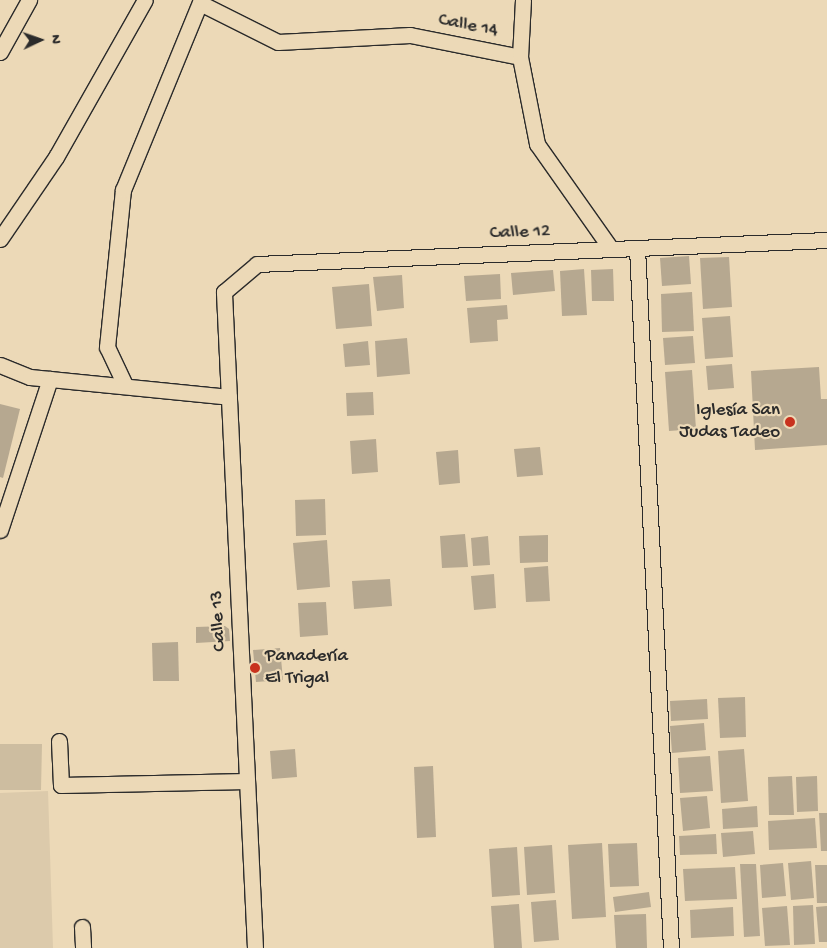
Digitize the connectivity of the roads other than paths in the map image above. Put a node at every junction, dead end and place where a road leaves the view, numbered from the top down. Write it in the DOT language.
graph roads {
  1 [pos="29,0"];
  2 [pos="144,0"];
  3 [pos="523,0"];
  4 [pos="201,2"];
  5 [pos="0,52"];
  6 [pos="520,57"];
  7 [pos="0,239"];
  8 [pos="827,240"];
  9 [pos="637,248"];
  10 [pos="612,249"];
  11 [pos="224,292"];
  12 [pos="0,365"];
  13 [pos="50,379"];
  14 [pos="125,385"];
  15 [pos="229,397"];
  16 [pos="0,530"];
  17 [pos="58,741"];
  18 [pos="247,781"];
  19 [pos="82,927"];
  20 [pos="83,948"];
  21 [pos="255,948"];
  22 [pos="671,948"];
  1 -- 5 [label="street"];
  2 -- 7 [label="street"];
  3 -- 6 [label="street"];
  4 -- 6 [label="street, Calle 14"];
  4 -- 14 [label="street"];
  6 -- 10 [label="street"];
  8 -- 9 [label="street, Calle 12"];
  9 -- 10 [label="street, Calle 12"];
  9 -- 22 [label="street"];
  10 -- 11 [label="street, Calle 12"];
  11 -- 15 [label="street, Calle 13"];
  12 -- 13 [label="street"];
  13 -- 14 [label="street"];
  13 -- 16 [label="street"];
  14 -- 15 [label="street"];
  15 -- 18 [label="street, Calle 13"];
  17 -- 18 [label="street"];
  18 -- 21 [label="street, Calle 13"];
  19 -- 20 [label="street"];
}
